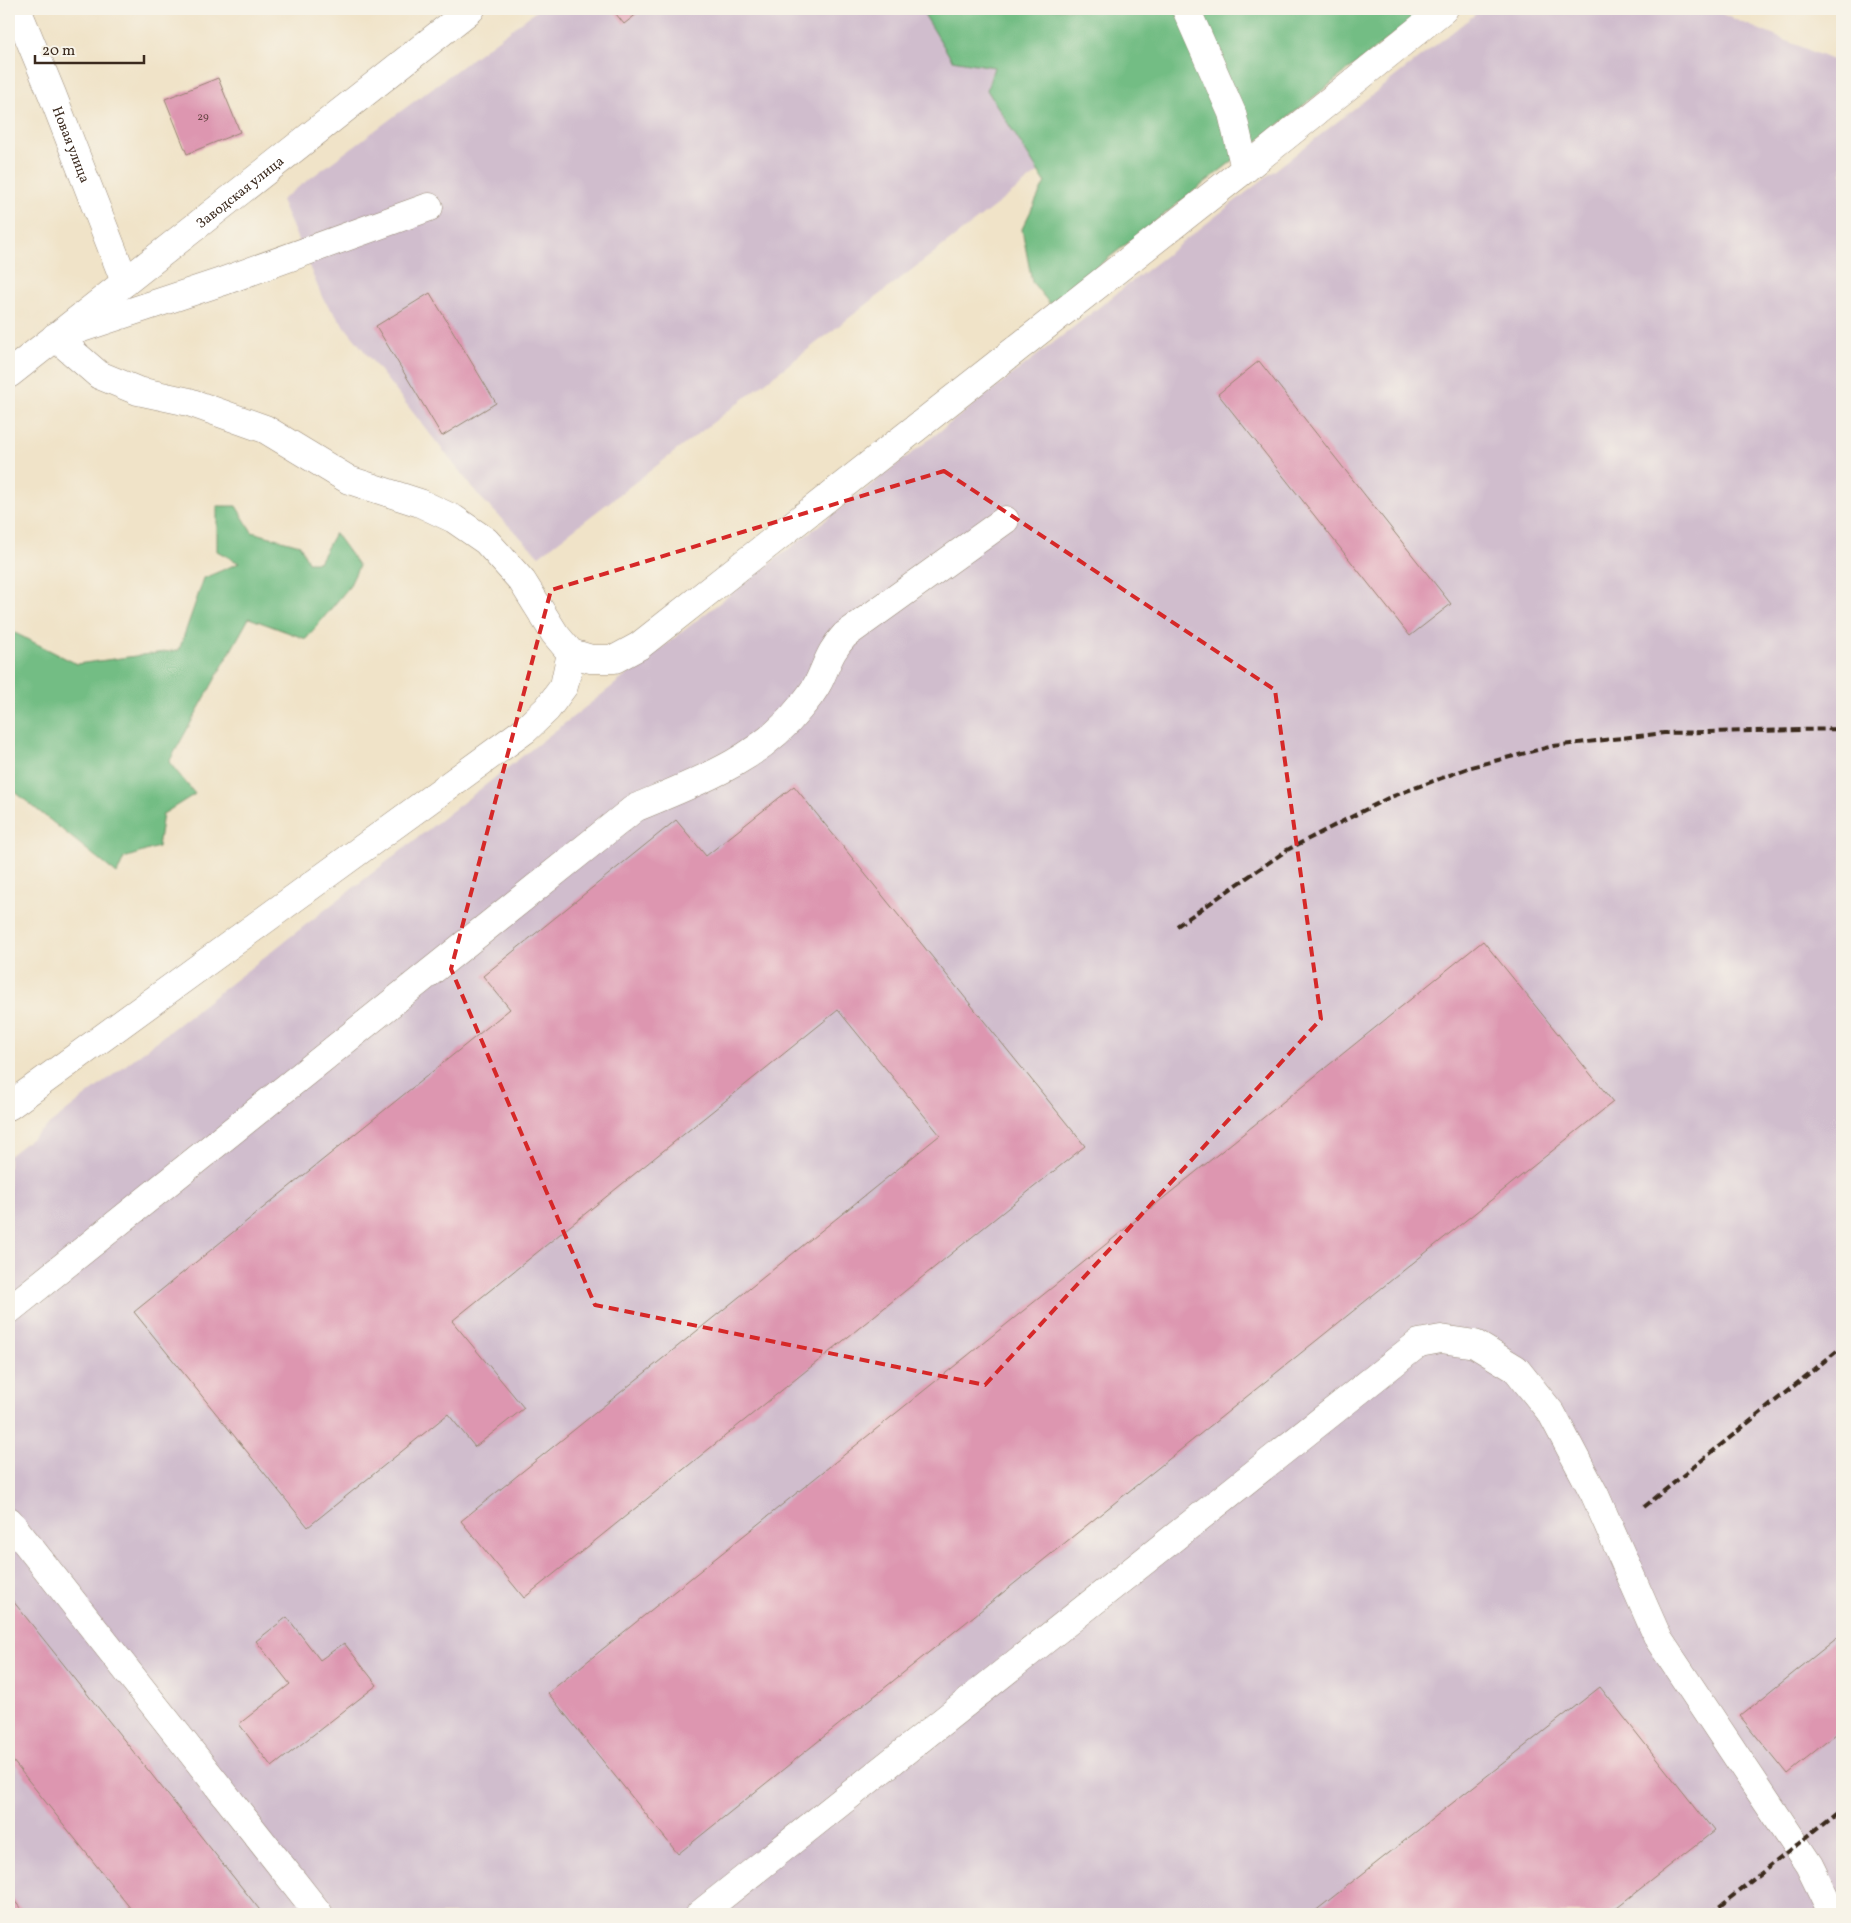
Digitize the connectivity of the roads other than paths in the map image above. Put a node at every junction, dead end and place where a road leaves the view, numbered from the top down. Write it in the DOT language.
graph roads {
  1 [pos="17,9"];
  2 [pos="471,9"];
  3 [pos="1186,9"];
  4 [pos="1444,9"];
  5 [pos="1245,169"];
  6 [pos="429,207"];
  7 [pos="125,282"];
  8 [pos="55,337"];
  9 [pos="9,374"];
  10 [pos="1005,520"];
  11 [pos="571,653"];
  12 [pos="9,1106"];
  13 [pos="9,1310"];
  14 [pos="9,1521"];
  15 [pos="319,1914"];
  16 [pos="700,1914"];
  17 [pos="1833,1914"];
  1 -- 7 [label="street, Новая улица"];
  2 -- 7 [label="street, Заводская улица"];
  3 -- 5 [label="street"];
  4 -- 5 [label="street"];
  5 -- 11 [label="street"];
  6 -- 8 [label="street"];
  7 -- 8 [label="street, Заводская улица"];
  8 -- 9 [label="street, Заводская улица"];
  8 -- 11 [label="street"];
  10 -- 13 [label="street"];
  11 -- 12 [label="street"];
  14 -- 15 [label="street"];
  16 -- 17 [label="street"];
}
